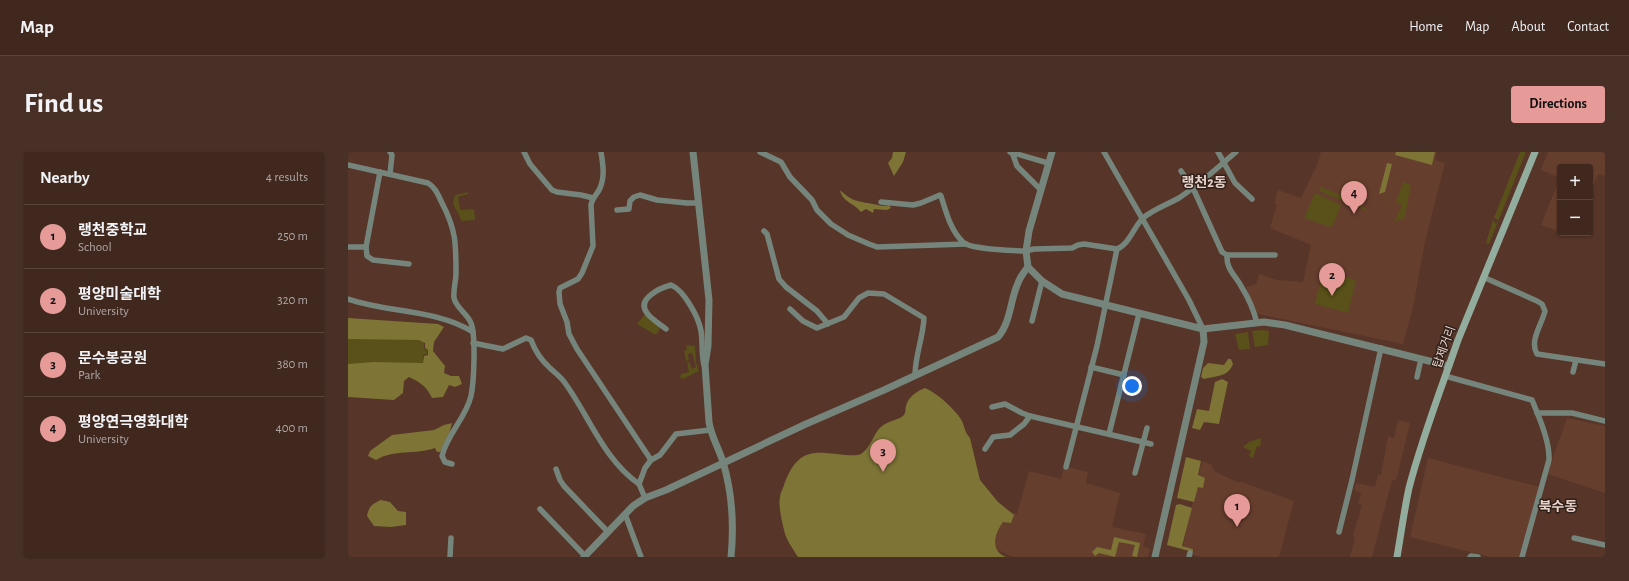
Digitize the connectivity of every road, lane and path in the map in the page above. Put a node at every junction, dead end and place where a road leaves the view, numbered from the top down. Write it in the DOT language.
graph roads {
  1 [pos="390,152"];
  2 [pos="524,152"];
  3 [pos="601,152"];
  4 [pos="693,152"];
  5 [pos="760,152"];
  6 [pos="1011,152"];
  7 [pos="1052,152"];
  8 [pos="1104,152"];
  9 [pos="1218,152"];
  10 [pos="1236,152"];
  11 [pos="1535,152"];
  12 [pos="1048,163"];
  13 [pos="1223,163"];
  14 [pos="348,165"];
  15 [pos="1181,171"];
  16 [pos="380,172"];
  17 [pos="390,174"];
  18 [pos="1192,188"];
  19 [pos="1041,190"];
  20 [pos="593,198"];
  21 [pos="1252,199"];
  22 [pos="881,202"];
  23 [pos="699,203"];
  24 [pos="617,210"];
  25 [pos="1143,218"];
  26 [pos="764,231"];
  27 [pos="966,244"];
  28 [pos="348,247"];
  29 [pos="366,247"];
  30 [pos="1026,250"];
  31 [pos="1117,250"];
  32 [pos="1227,255"];
  33 [pos="1275,255"];
  34 [pos="409,264"];
  35 [pos="1028,266"];
  36 [pos="1483,278"];
  37 [pos="1042,281"];
  38 [pos="348,299"];
  39 [pos="1106,306"];
  40 [pos="790,309"];
  41 [pos="1139,314"];
  42 [pos="1032,321"];
  43 [pos="1257,323"];
  44 [pos="828,324"];
  45 [pos="666,329"];
  46 [pos="1203,329"];
  47 [pos="473,332"];
  48 [pos="473,343"];
  49 [pos="1381,348"];
  50 [pos="1421,358"];
  51 [pos="1576,360"];
  52 [pos="1605,364"];
  53 [pos="704,365"];
  54 [pos="1449,366"];
  55 [pos="1091,367"];
  56 [pos="1573,372"];
  57 [pos="915,375"];
  58 [pos="1124,375"];
  59 [pos="1445,376"];
  60 [pos="1416,377"];
  61 [pos="992,407"];
  62 [pos="1537,413"];
  63 [pos="1030,416"];
  64 [pos="1605,421"];
  65 [pos="1076,426"];
  66 [pos="1147,428"];
  67 [pos="710,430"];
  68 [pos="1109,434"];
  69 [pos="1143,442"];
  70 [pos="1151,444"];
  71 [pos="985,449"];
  72 [pos="651,460"];
  73 [pos="723,463"];
  74 [pos="452,464"];
  75 [pos="1066,467"];
  76 [pos="556,469"];
  77 [pos="1136,473"];
  78 [pos="639,484"];
  79 [pos="644,498"];
  80 [pos="540,509"];
  81 [pos="625,514"];
  82 [pos="608,532"];
  83 [pos="1339,532"];
  84 [pos="451,538"];
  85 [pos="1574,538"];
  86 [pos="1605,545"];
  87 [pos="585,556"];
  88 [pos="450,557"];
  89 [pos="641,557"];
  90 [pos="731,557"];
  91 [pos="1155,557"];
  92 [pos="1397,557"];
  93 [pos="1470,557"];
  94 [pos="1478,557"];
  95 [pos="1522,557"];
  1 -- 17 [label="street"];
  2 -- 20 [label="street"];
  3 -- 20 [label="street"];
  4 -- 23 [label="street"];
  5 -- 27 [label="street"];
  6 -- 12 [label="street"];
  6 -- 19 [label="street"];
  7 -- 12 [label="street"];
  8 -- 25 [label="street"];
  9 -- 13 [label="street"];
  10 -- 13 [label="street"];
  11 -- 36 [label="main road, 탑제거리"];
  12 -- 19 [label="street"];
  13 -- 18 [label="street"];
  13 -- 21 [label="street"];
  14 -- 16 [label="street"];
  15 -- 18 [label="street"];
  16 -- 17 [label="street"];
  16 -- 29 [label="street"];
  17 -- 47 [label="street"];
  18 -- 25 [label="street"];
  18 -- 32 [label="street"];
  19 -- 30 [label="street"];
  20 -- 72 [label="street"];
  22 -- 27 [label="street"];
  23 -- 24 [label="street"];
  23 -- 53 [label="street"];
  25 -- 31 [label="street"];
  25 -- 46 [label="street"];
  26 -- 44 [label="street"];
  27 -- 30 [label="street"];
  28 -- 29 [label="street"];
  29 -- 34 [label="street"];
  30 -- 31 [label="street"];
  30 -- 35 [label="street"];
  31 -- 39 [label="street"];
  32 -- 33 [label="street"];
  32 -- 43 [label="street"];
  35 -- 37 [label="street"];
  35 -- 57 [label="street"];
  36 -- 51 [label="street"];
  36 -- 54 [label="main road, 탑제거리"];
  37 -- 39 [label="street"];
  37 -- 42 [label="street"];
  38 -- 47 [label="street"];
  39 -- 41 [label="street"];
  39 -- 55 [label="street"];
  40 -- 44 [label="street"];
  41 -- 46 [label="street"];
  41 -- 58 [label="street"];
  43 -- 46 [label="street"];
  43 -- 49 [label="street"];
  44 -- 57 [label="street"];
  45 -- 53 [label="street"];
  46 -- 91 [label="street"];
  47 -- 48 [label="street"];
  48 -- 74 [label="street"];
  48 -- 78 [label="street"];
  49 -- 50 [label="street"];
  49 -- 83 [label="street"];
  50 -- 54 [label="street"];
  50 -- 60 [label="street"];
  51 -- 52 [label="street"];
  51 -- 56 [label="street"];
  53 -- 67 [label="street"];
  54 -- 59 [label="main road, 탑제거리"];
  55 -- 58 [label="street"];
  55 -- 65 [label="street"];
  57 -- 73 [label="street"];
  58 -- 68 [label="street"];
  59 -- 62 [label="street"];
  59 -- 92 [label="main road, 탑제거리"];
  61 -- 63 [label="street"];
  62 -- 64 [label="street"];
  62 -- 95 [label="street"];
  63 -- 65 [label="street"];
  63 -- 71 [label="street"];
  65 -- 68 [label="street"];
  65 -- 75 [label="street"];
  66 -- 69 [label="street"];
  67 -- 72 [label="street"];
  67 -- 73 [label="street"];
  68 -- 69 [label="street"];
  69 -- 70 [label="street"];
  69 -- 77 [label="street"];
  72 -- 78 [label="street"];
  73 -- 79 [label="street"];
  73 -- 90 [label="street"];
  76 -- 82 [label="street"];
  78 -- 79 [label="street"];
  79 -- 81 [label="street"];
  80 -- 87 [label="street"];
  81 -- 82 [label="street"];
  81 -- 89 [label="street"];
  82 -- 87 [label="street"];
  84 -- 88 [label="street"];
  85 -- 86 [label="street"];
  93 -- 94 [label="street"];
}
